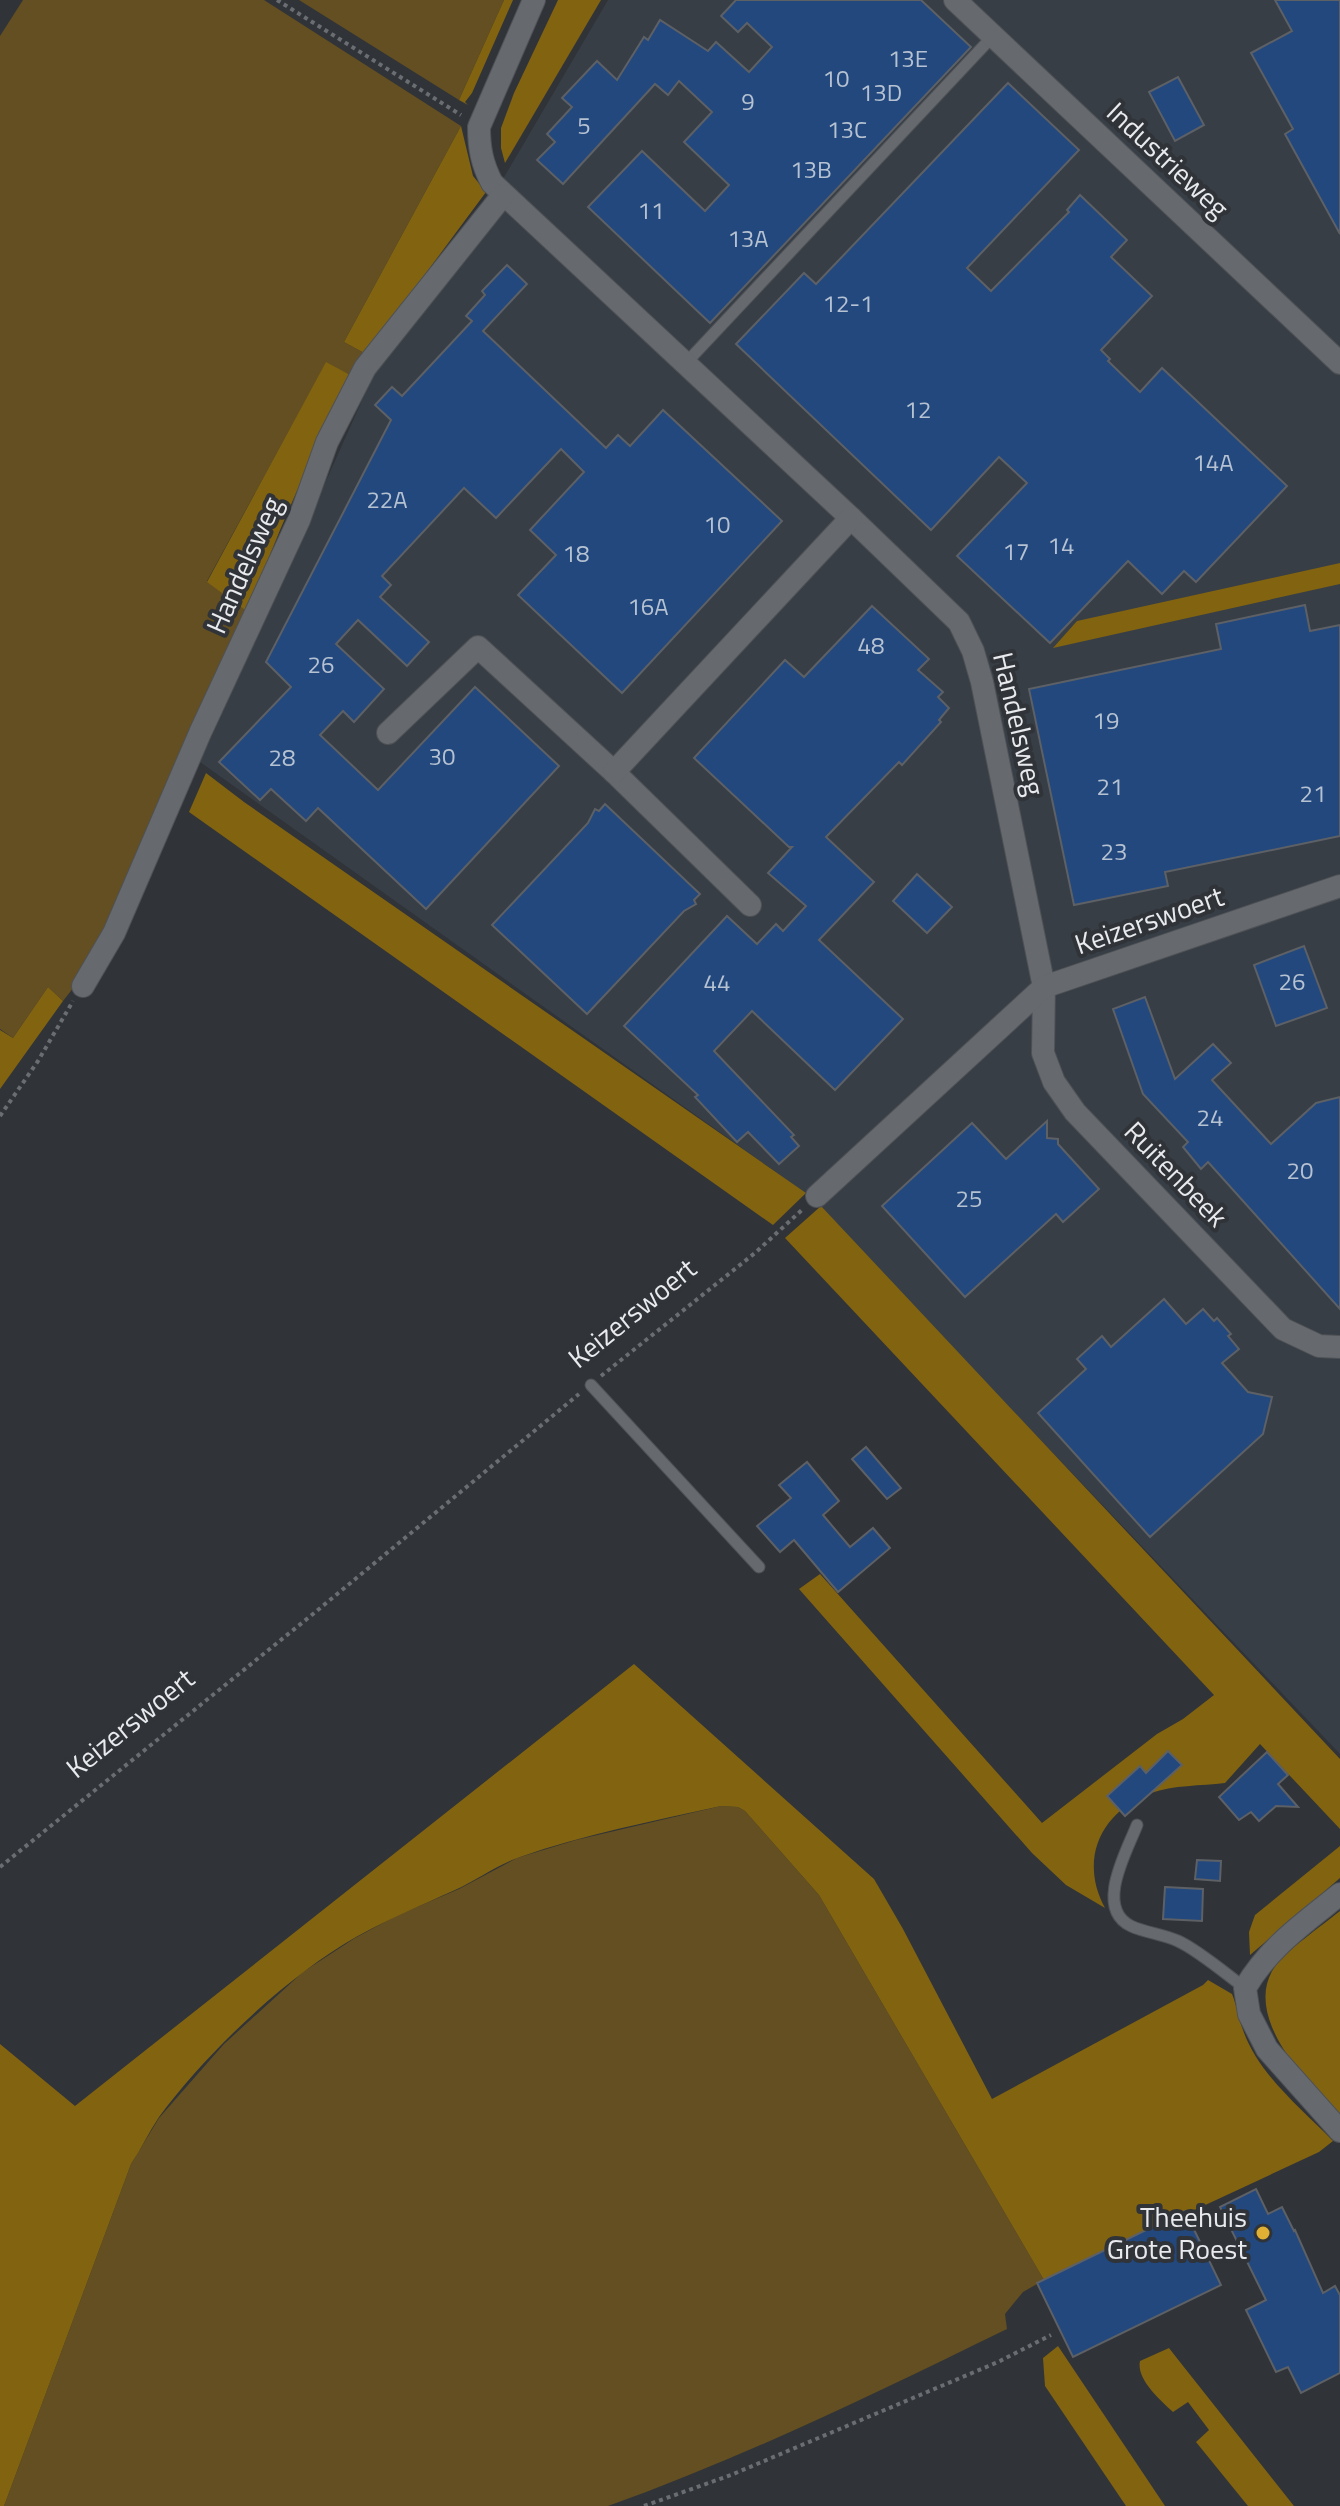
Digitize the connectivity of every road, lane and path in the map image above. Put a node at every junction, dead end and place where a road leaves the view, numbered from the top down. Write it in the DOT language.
graph roads {
  1 [pos="277,0"];
  2 [pos="534,0"];
  3 [pos="955,0"];
  4 [pos="993,36"];
  5 [pos="479,127"];
  6 [pos="503,195"];
  7 [pos="1340,363"];
  8 [pos="684,364"];
  9 [pos="851,518"];
  10 [pos="388,733"];
  11 [pos="614,772"];
  12 [pos="1340,886"];
  13 [pos="750,905"];
  14 [pos="83,986"];
  15 [pos="1044,987"];
  16 [pos="0,1116"];
  17 [pos="817,1196"];
  18 [pos="1340,1347"];
  19 [pos="591,1385"];
  20 [pos="759,1567"];
  21 [pos="1137,1825"];
  22 [pos="0,1867"];
  23 [pos="1340,1894"];
  24 [pos="1245,1988"];
  25 [pos="1340,2131"];
  26 [pos="1051,2335"];
  27 [pos="644,2506"];
  1 -- 5 [label="path"];
  2 -- 5 [label="street, Handelsweg"];
  3 -- 4 [label="street, Industrieweg"];
  4 -- 7 [label="street, Industrieweg"];
  4 -- 8 [label="lane"];
  5 -- 6 [label="street, Handelsweg"];
  6 -- 8 [label="street, Handelsweg"];
  6 -- 14 [label="street, Handelsweg"];
  8 -- 9 [label="street, Handelsweg"];
  9 -- 11 [label="street"];
  9 -- 15 [label="street, Handelsweg"];
  10 -- 11 [label="street"];
  11 -- 13 [label="street"];
  12 -- 15 [label="street, Keizerswoert"];
  14 -- 16 [label="path"];
  15 -- 17 [label="street, Keizerswoert"];
  15 -- 18 [label="street, Ruitenbeek"];
  17 -- 19 [label="path, Keizerswoert"];
  19 -- 20 [label="lane"];
  19 -- 22 [label="path, Keizerswoert"];
  21 -- 24 [label="lane"];
  23 -- 24 [label="street"];
  24 -- 25 [label="street"];
  26 -- 27 [label="path"];
}
